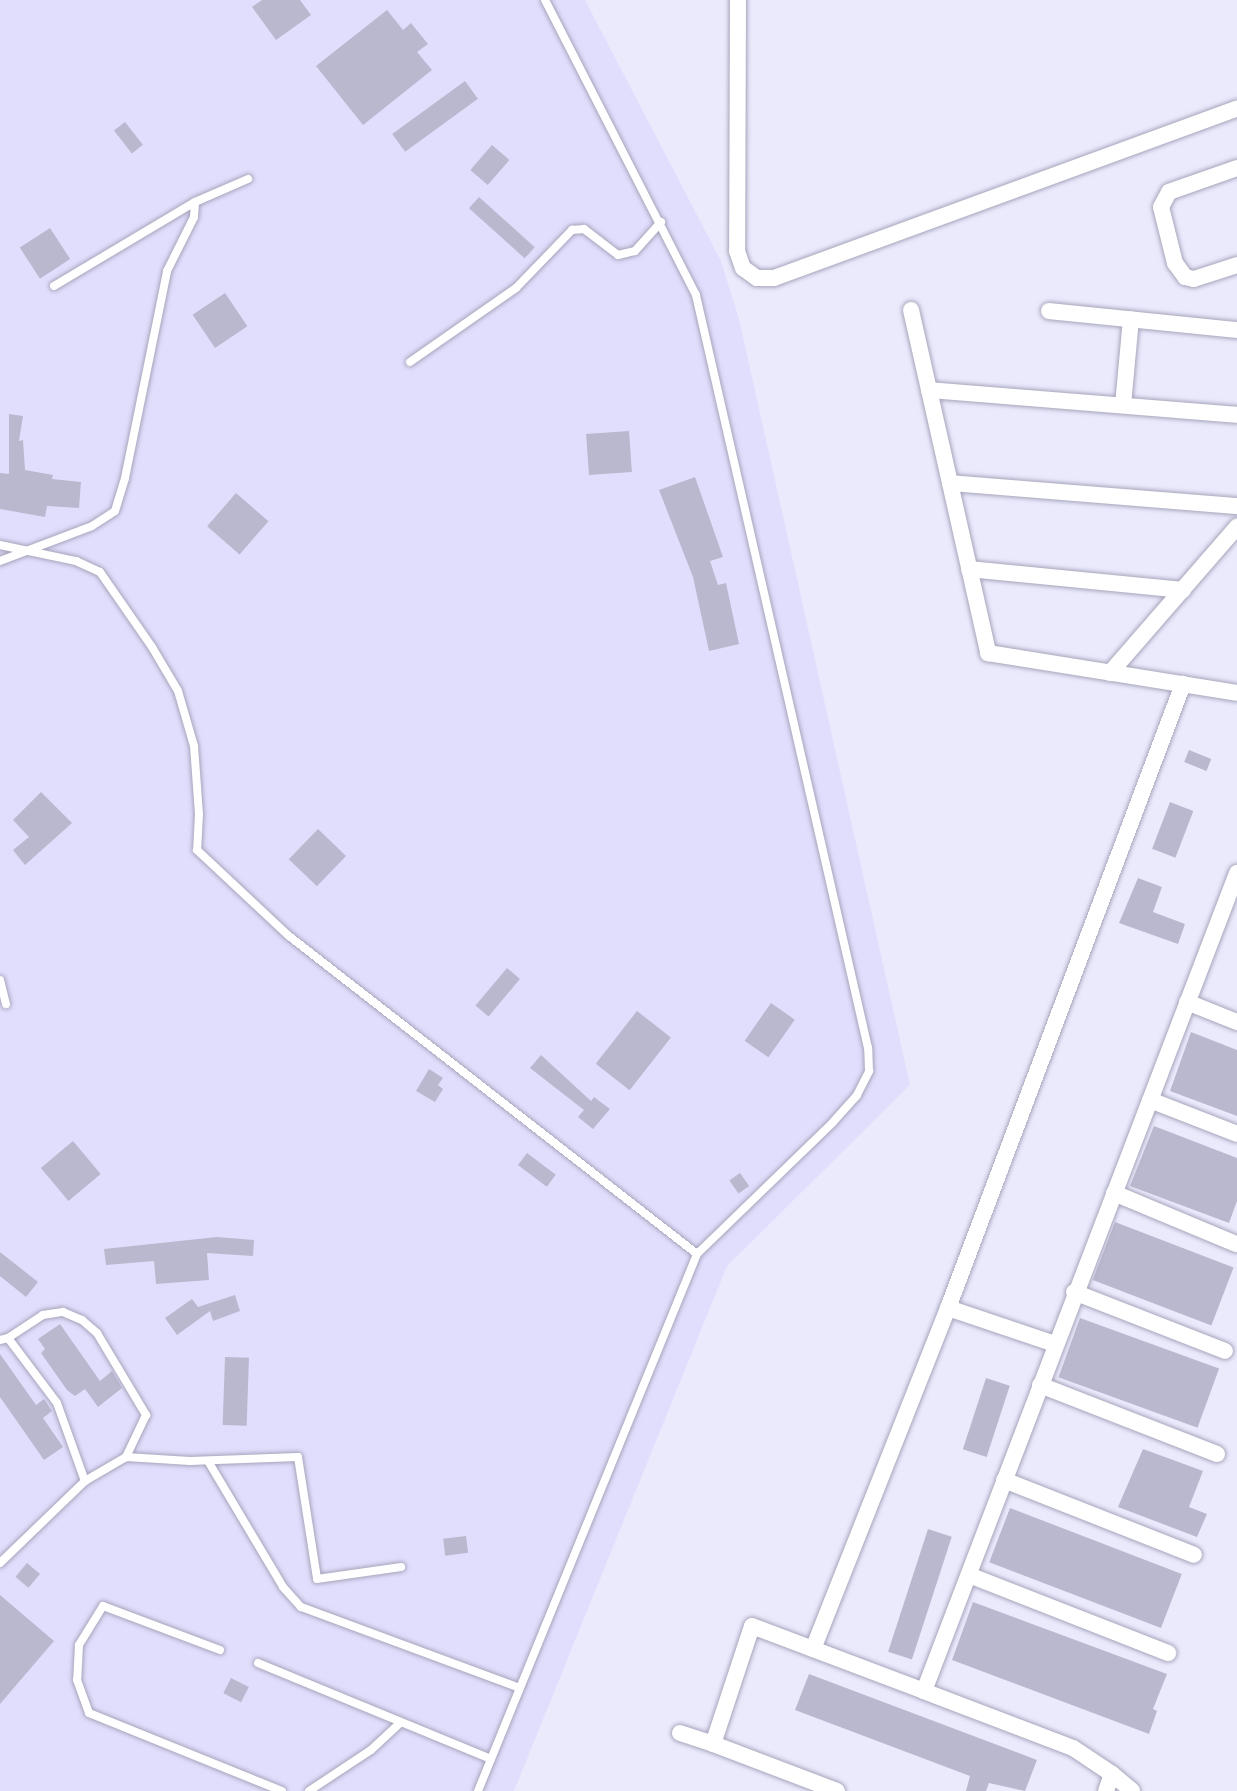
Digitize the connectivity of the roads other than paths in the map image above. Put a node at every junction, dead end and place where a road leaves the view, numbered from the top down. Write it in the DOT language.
graph roads {
  1 [pos="545,0"];
  2 [pos="738,0"];
  3 [pos="1237,109"];
  4 [pos="1237,168"];
  5 [pos="248,179"];
  6 [pos="195,202"];
  7 [pos="661,222"];
  8 [pos="1237,265"];
  9 [pos="54,286"];
  10 [pos="911,310"];
  11 [pos="1049,311"];
  12 [pos="1131,319"];
  13 [pos="1237,330"];
  14 [pos="410,362"];
  15 [pos="929,390"];
  16 [pos="1123,405"];
  17 [pos="1237,415"];
  18 [pos="950,483"];
  19 [pos="1237,506"];
  20 [pos="1237,527"];
  21 [pos="0,545"];
  22 [pos="32,550"];
  23 [pos="0,561"];
  24 [pos="969,569"];
  25 [pos="1183,590"];
  26 [pos="1110,673"];
  27 [pos="1183,684"];
  28 [pos="1237,693"];
  29 [pos="1237,873"];
  30 [pos="0,980"];
  31 [pos="1187,1002"];
  32 [pos="6,1004"];
  33 [pos="1237,1022"];
  34 [pos="1150,1100"];
  35 [pos="1237,1134"];
  36 [pos="1114,1193"];
  37 [pos="1236,1244"];
  38 [pos="697,1254"];
  39 [pos="1074,1292"];
  40 [pos="948,1308"];
  41 [pos="4,1339"];
  42 [pos="1055,1344"];
  43 [pos="1226,1351"];
  44 [pos="1040,1385"];
  45 [pos="1216,1454"];
  46 [pos="126,1457"];
  47 [pos="208,1461"];
  48 [pos="1004,1480"];
  49 [pos="85,1481"];
  50 [pos="1194,1555"];
  51 [pos="0,1563"];
  52 [pos="401,1567"];
  53 [pos="969,1575"];
  54 [pos="813,1649"];
  55 [pos="220,1650"];
  56 [pos="1168,1653"];
  57 [pos="258,1663"];
  58 [pos="520,1688"];
  59 [pos="924,1691"];
  60 [pos="400,1724"];
  61 [pos="680,1733"];
  62 [pos="713,1744"];
  63 [pos="491,1760"];
  64 [pos="1112,1774"];
  65 [pos="282,1791"];
  66 [pos="309,1791"];
  67 [pos="478,1791"];
  68 [pos="837,1791"];
  69 [pos="1106,1791"];
  70 [pos="1132,1791"];
  1 -- 7 [label="lane"];
  2 -- 3 [label="street"];
  4 -- 8 [label="street"];
  5 -- 6 [label="lane"];
  6 -- 9 [label="lane"];
  6 -- 22 [label="lane"];
  7 -- 14 [label="lane"];
  7 -- 38 [label="lane"];
  10 -- 15 [label="street"];
  11 -- 12 [label="street"];
  12 -- 13 [label="street"];
  12 -- 16 [label="street"];
  15 -- 16 [label="street"];
  15 -- 18 [label="street"];
  16 -- 17 [label="street"];
  18 -- 19 [label="street"];
  18 -- 24 [label="street"];
  20 -- 25 [label="street"];
  21 -- 22 [label="lane"];
  22 -- 23 [label="lane"];
  22 -- 38 [label="lane"];
  24 -- 25 [label="street"];
  24 -- 26 [label="street"];
  25 -- 26 [label="street"];
  26 -- 27 [label="street"];
  27 -- 28 [label="street"];
  27 -- 40 [label="street"];
  29 -- 31 [label="street"];
  30 -- 32 [label="lane"];
  31 -- 33 [label="street"];
  31 -- 34 [label="street"];
  34 -- 35 [label="street"];
  34 -- 36 [label="street"];
  36 -- 37 [label="street"];
  36 -- 39 [label="street"];
  38 -- 58 [label="lane"];
  39 -- 42 [label="street"];
  39 -- 43 [label="street"];
  40 -- 42 [label="street"];
  40 -- 54 [label="street"];
  41 -- 46 [label="lane"];
  41 -- 49 [label="lane"];
  42 -- 44 [label="street"];
  44 -- 45 [label="street"];
  44 -- 48 [label="street"];
  46 -- 47 [label="lane"];
  46 -- 49 [label="lane"];
  47 -- 52 [label="lane"];
  47 -- 58 [label="lane"];
  48 -- 50 [label="street"];
  48 -- 53 [label="street"];
  49 -- 51 [label="lane"];
  53 -- 56 [label="street"];
  53 -- 59 [label="street"];
  54 -- 59 [label="street"];
  54 -- 62 [label="street"];
  55 -- 65 [label="lane"];
  57 -- 60 [label="lane"];
  58 -- 63 [label="lane"];
  59 -- 64 [label="street"];
  60 -- 63 [label="lane"];
  60 -- 66 [label="lane"];
  61 -- 62 [label="street"];
  62 -- 68 [label="street"];
  63 -- 67 [label="lane"];
  64 -- 69 [label="street"];
  64 -- 70 [label="street"];
}
